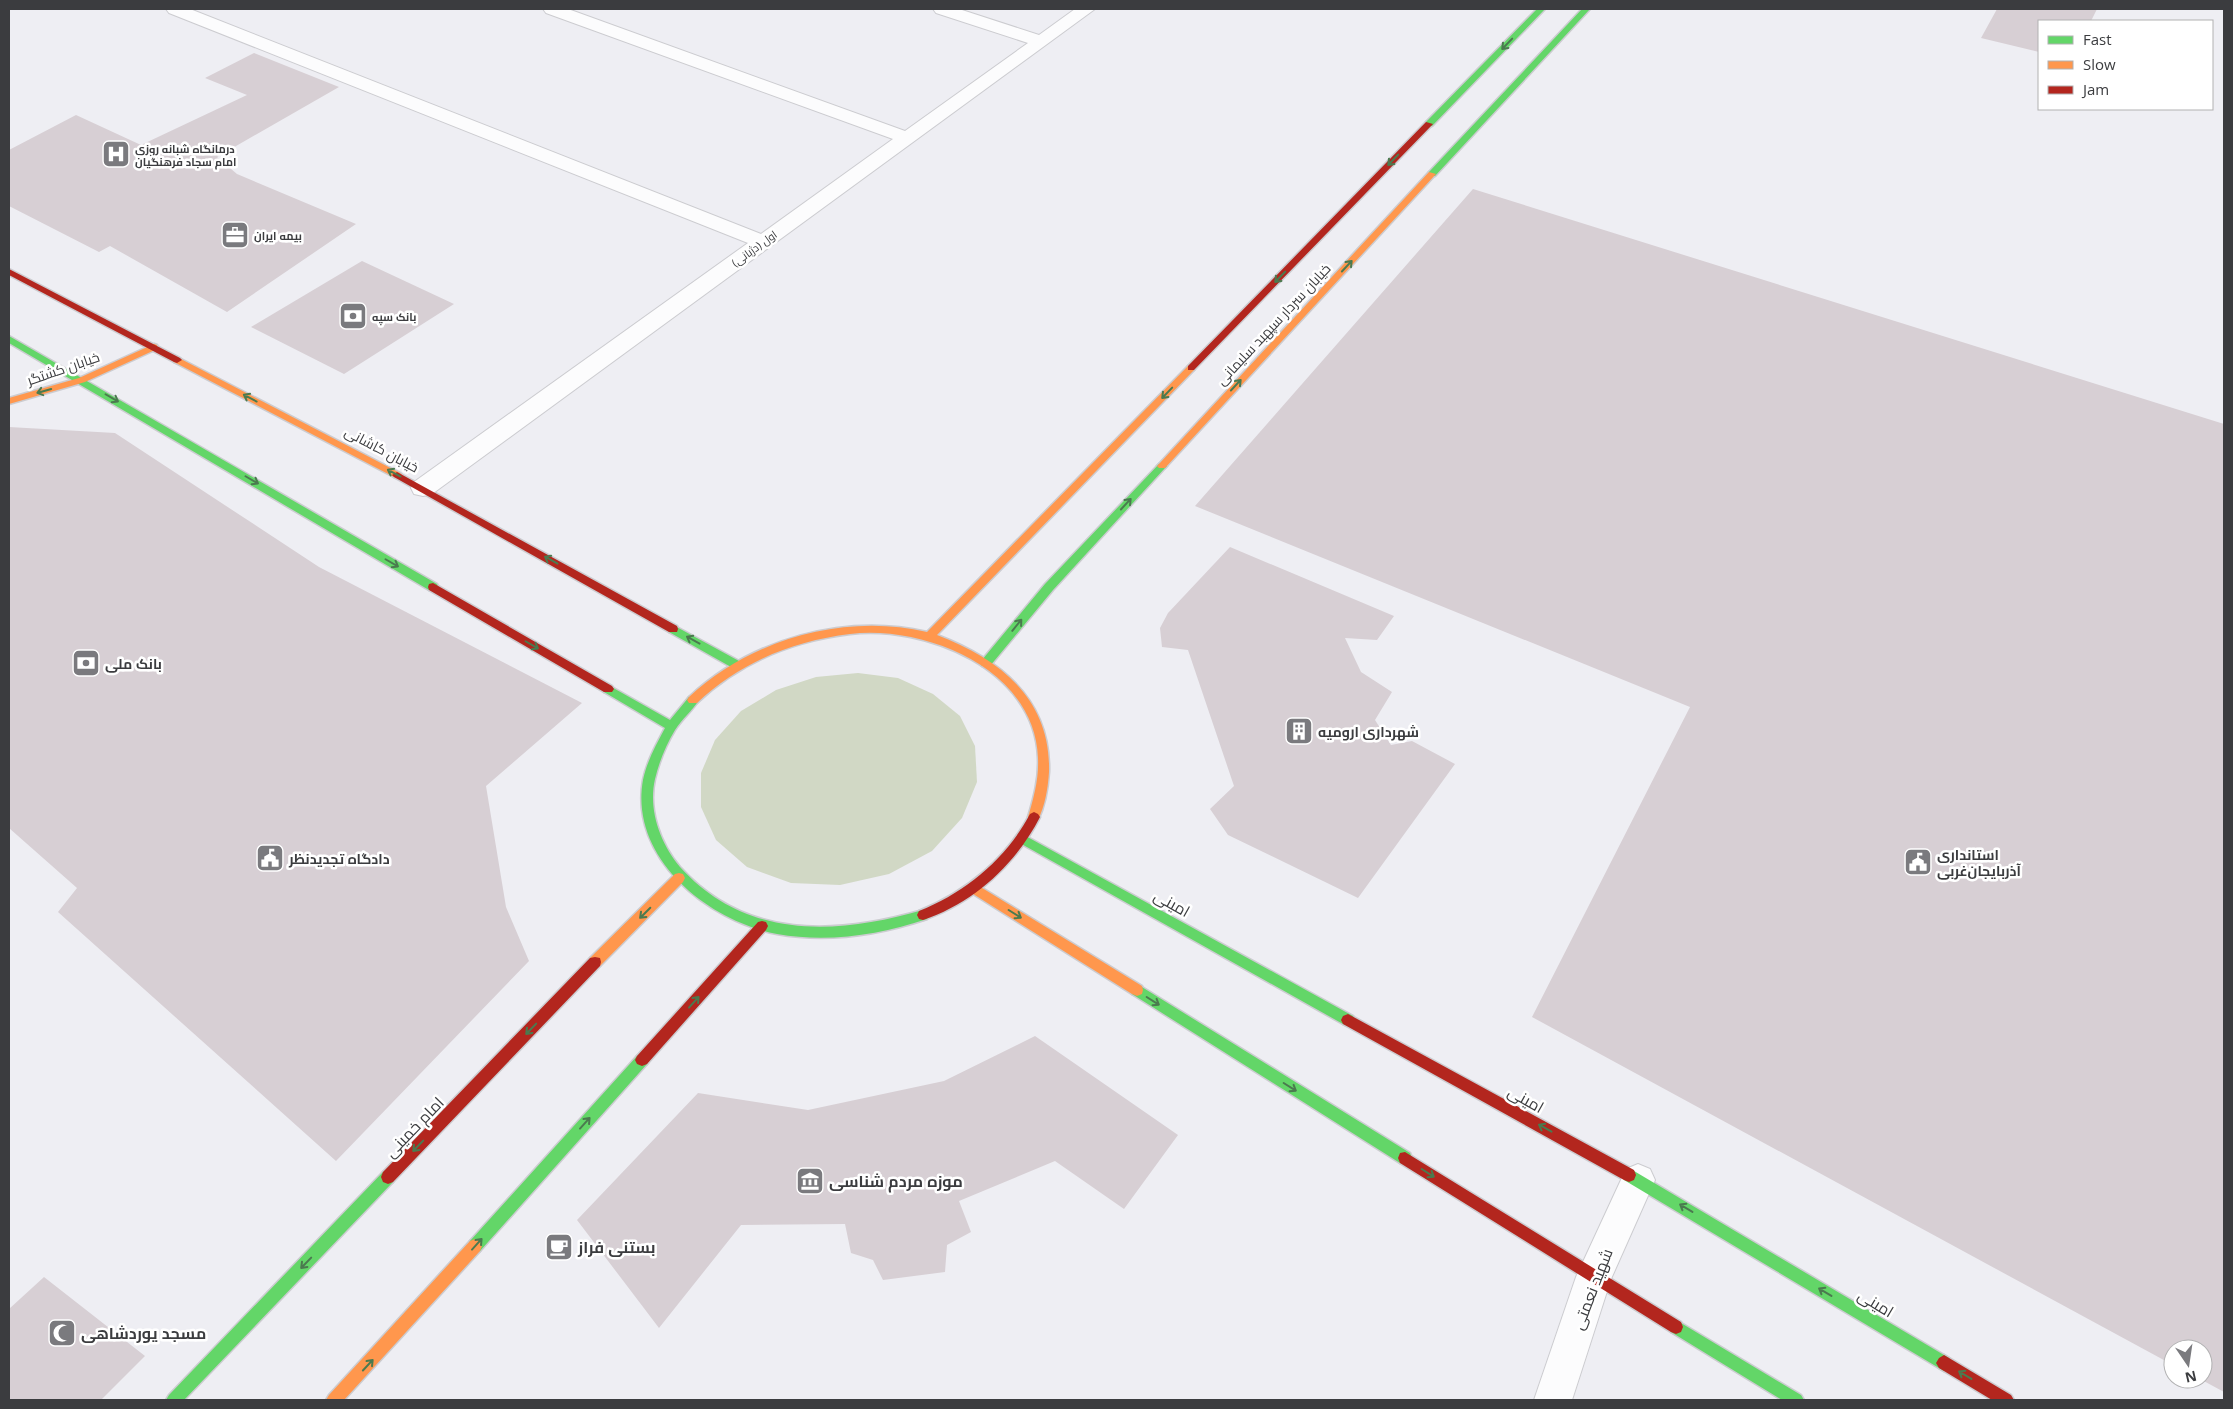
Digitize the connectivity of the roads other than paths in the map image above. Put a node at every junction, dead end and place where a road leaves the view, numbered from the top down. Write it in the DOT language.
graph roads {
  1 [pos="175,9"];
  2 [pos="552,9"];
  3 [pos="942,9"];
  4 [pos="1086,9"];
  5 [pos="1541,9"];
  6 [pos="1586,9"];
  7 [pos="1041,41"];
  8 [pos="907,138"];
  9 [pos="763,242"];
  10 [pos="9,272"];
  11 [pos="9,339"];
  12 [pos="154,347"];
  13 [pos="82,380"];
  14 [pos="9,401"];
  15 [pos="423,488"];
  16 [pos="929,637"];
  17 [pos="986,663"];
  18 [pos="735,664"];
  19 [pos="669,726"];
  20 [pos="1022,840"];
  21 [pos="679,878"];
  22 [pos="974,888"];
  23 [pos="762,926"];
  24 [pos="1638,1180"];
  25 [pos="1594,1277"];
  26 [pos="174,1400"];
  27 [pos="334,1400"];
  28 [pos="1553,1400"];
  29 [pos="1796,1400"];
  30 [pos="2006,1400"];
  1 -- 9 [label="street"];
  2 -- 8 [label="street"];
  3 -- 7 [label="street"];
  4 -- 7 [label="street, اول (دژبانی)"];
  5 -- 16 [label="main road, خیابان سردار سپهبد سلیمانی, one-way"];
  17 -- 6 [label="main road, خیابان سردار سپهبد سلیمانی, one-way"];
  7 -- 8 [label="street, اول (دژبانی)"];
  8 -- 9 [label="street, اول (دژبانی)"];
  9 -- 15 [label="street, اول (دژبانی)"];
  10 -- 12 [label="main road, خیابان کاشانی"];
  11 -- 13 [label="main road"];
  12 -- 13 [label="main road, خیابان کشتگر"];
  15 -- 12 [label="main road, خیابان کاشانی, one-way"];
  13 -- 14 [label="main road, خیابان کشتگر, one-way"];
  13 -- 19 [label="main road, one-way"];
  18 -- 15 [label="main road, خیابان کاشانی, one-way"];
  16 -- 17 [label="main road"];
  16 -- 18 [label="main road"];
  17 -- 20 [label="main road"];
  18 -- 19 [label="main road"];
  19 -- 21 [label="main road"];
  20 -- 22 [label="main road"];
  24 -- 20 [label="main road, امینی, one-way"];
  21 -- 23 [label="main road"];
  21 -- 26 [label="main road, امام خمینی, one-way"];
  22 -- 23 [label="main road"];
  22 -- 25 [label="main road, one-way"];
  27 -- 23 [label="main road, one-way"];
  24 -- 25 [label="street, شهید نعمتی"];
  30 -- 24 [label="main road, امینی, one-way"];
  25 -- 28 [label="street, شهید نعمتی"];
  25 -- 29 [label="main road"];
}
